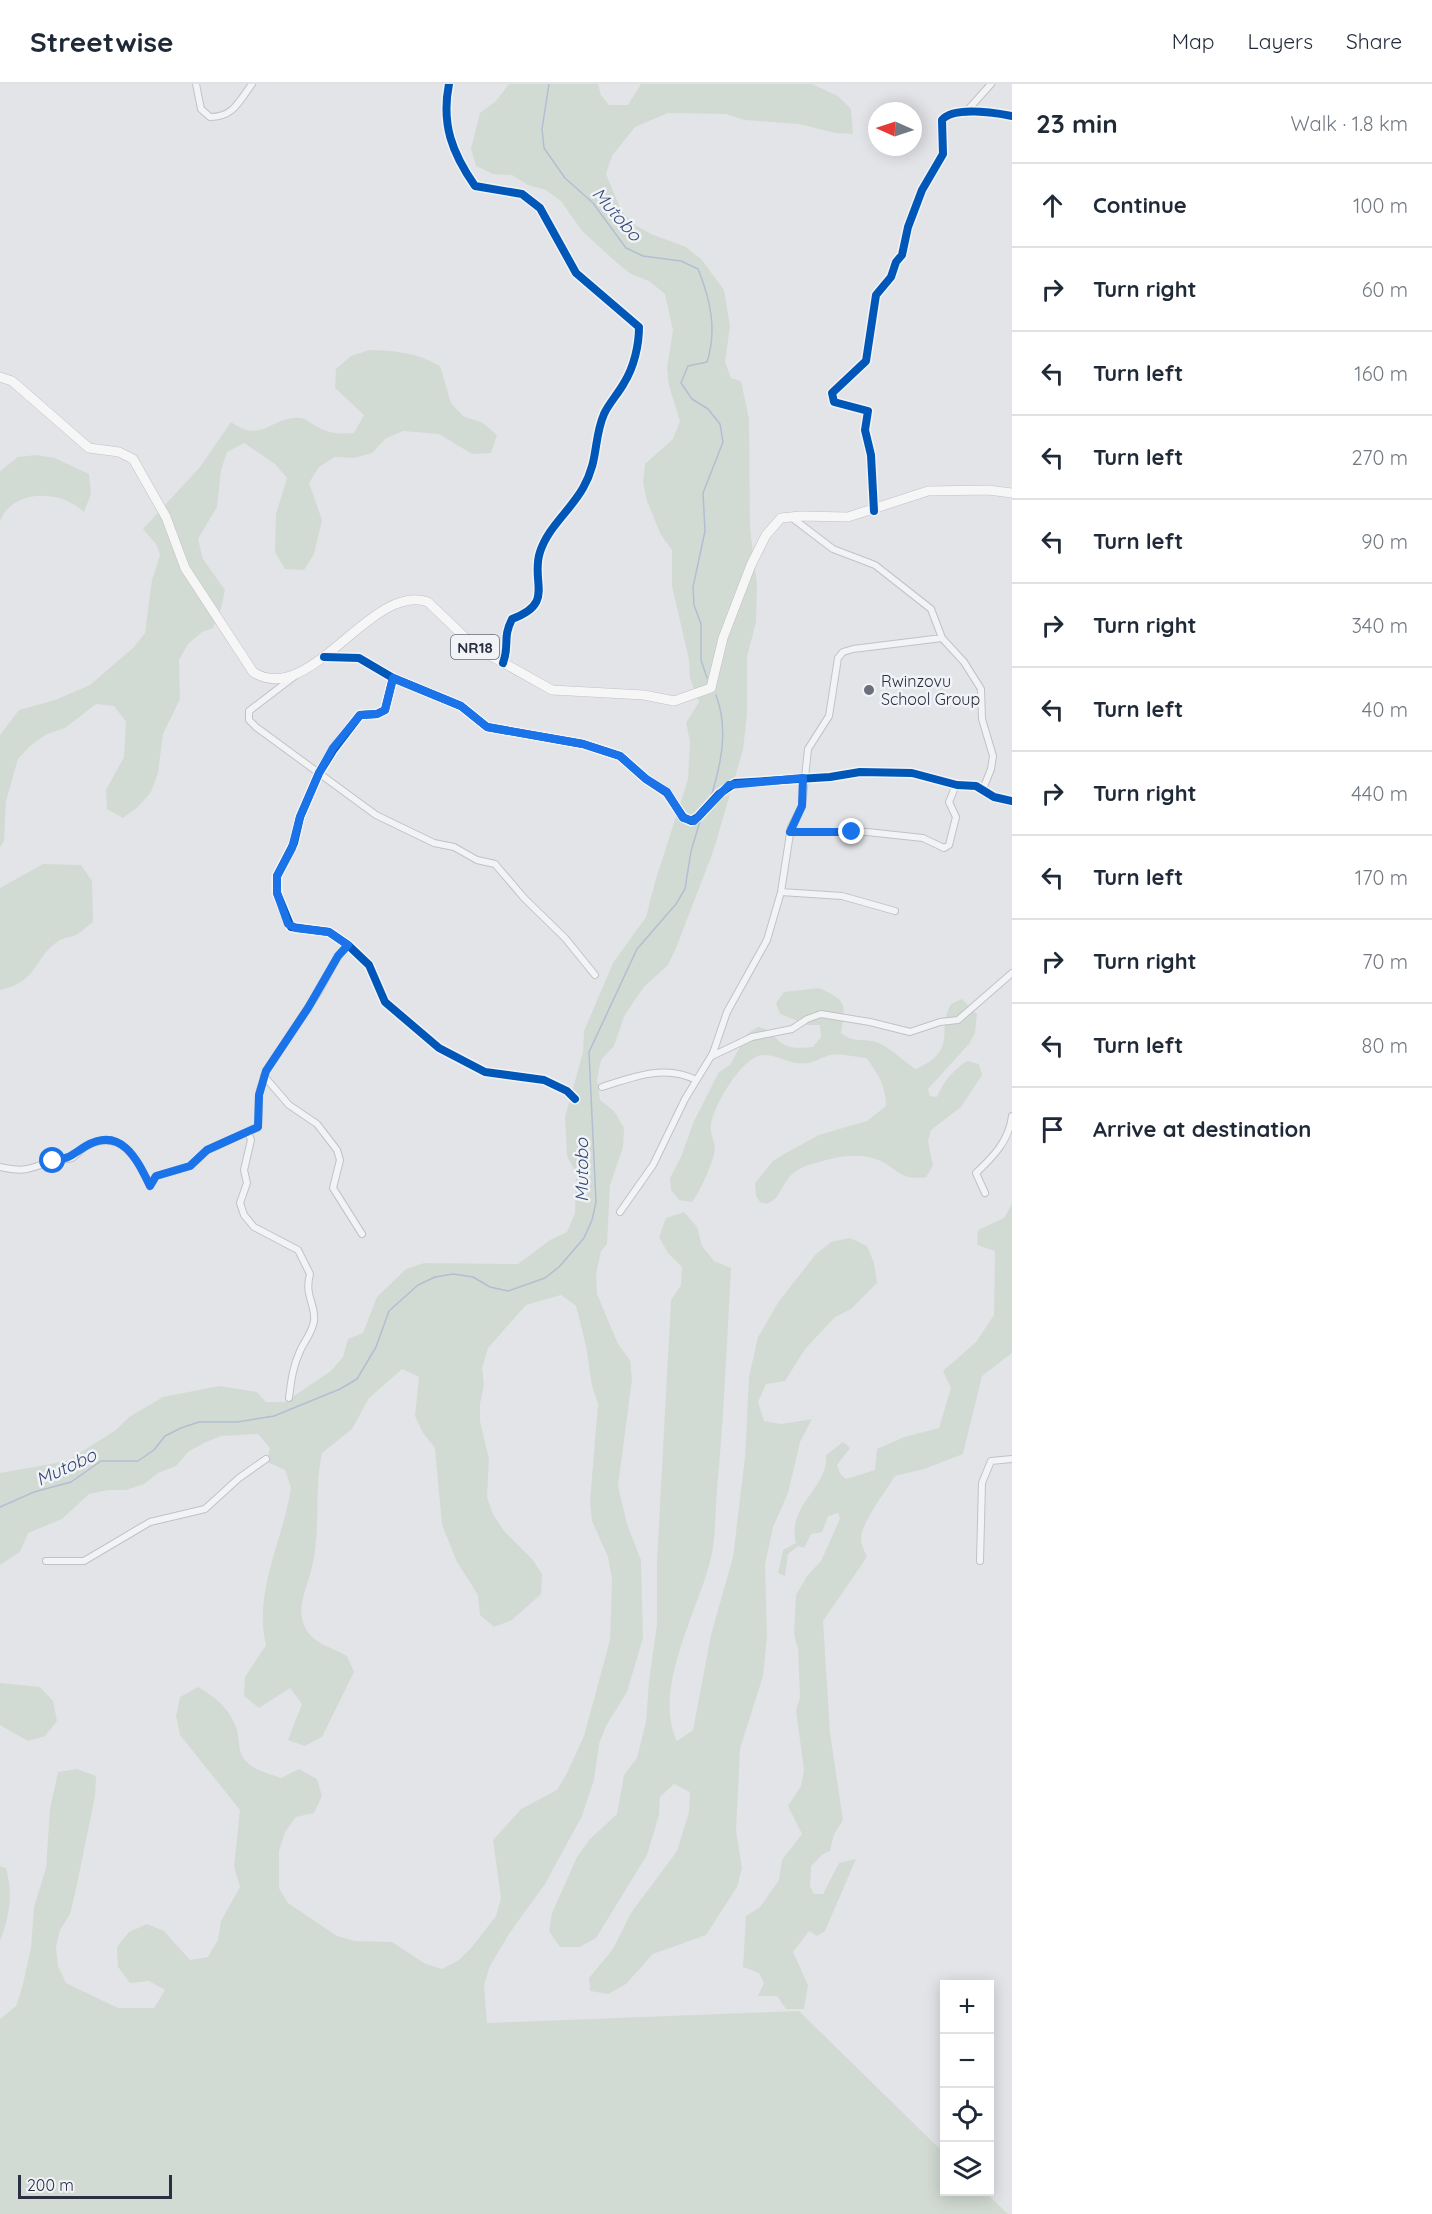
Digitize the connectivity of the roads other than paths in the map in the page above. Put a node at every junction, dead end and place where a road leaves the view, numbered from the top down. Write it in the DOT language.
graph roads {
  1 [pos="196,84"];
  2 [pos="252,84"];
  3 [pos="449,84"];
  4 [pos="991,84"];
  5 [pos="965,112"];
  6 [pos="1012,116"];
  7 [pos="0,378"];
  8 [pos="1012,493"];
  9 [pos="873,511"];
  10 [pos="790,516"];
  11 [pos="942,638"];
  12 [pos="324,657"];
  13 [pos="503,663"];
  14 [pos="297,674"];
  15 [pos="393,678"];
  16 [pos="319,773"];
  17 [pos="803,778"];
  18 [pos="956,785"];
  19 [pos="982,789"];
  20 [pos="1012,801"];
  21 [pos="790,832"];
  22 [pos="782,892"];
  23 [pos="895,911"];
  24 [pos="348,945"];
  25 [pos="1012,973"];
  26 [pos="596,975"];
  27 [pos="711,1056"];
  28 [pos="264,1076"];
  29 [pos="696,1080"];
  30 [pos="602,1087"];
  31 [pos="575,1100"];
  32 [pos="1012,1116"];
  33 [pos="248,1132"];
  34 [pos="0,1167"];
  35 [pos="986,1193"];
  36 [pos="620,1212"];
  37 [pos="362,1234"];
  38 [pos="289,1398"];
  39 [pos="266,1459"];
  40 [pos="1012,1459"];
  41 [pos="46,1561"];
  42 [pos="980,1561"];
  1 -- 2 [label="street"];
  3 -- 13 [label="street"];
  4 -- 5 [label="street"];
  5 -- 6 [label="street"];
  5 -- 9 [label="street"];
  7 -- 14 [label="main road, NR18"];
  8 -- 9 [label="main road"];
  9 -- 10 [label="main road"];
  10 -- 11 [label="street"];
  10 -- 13 [label="main road, NR18"];
  11 -- 17 [label="street"];
  11 -- 19 [label="street"];
  12 -- 13 [label="main road, NR18"];
  12 -- 14 [label="main road, NR18"];
  12 -- 15 [label="street"];
  14 -- 16 [label="street"];
  15 -- 16 [label="street"];
  15 -- 17 [label="street"];
  16 -- 24 [label="street"];
  16 -- 26 [label="street"];
  17 -- 18 [label="street"];
  17 -- 21 [label="street"];
  18 -- 19 [label="street"];
  18 -- 21 [label="street"];
  19 -- 20 [label="street"];
  21 -- 22 [label="street"];
  22 -- 23 [label="street"];
  22 -- 27 [label="street"];
  24 -- 28 [label="street"];
  24 -- 31 [label="street"];
  25 -- 27 [label="street"];
  27 -- 29 [label="street"];
  28 -- 33 [label="street"];
  28 -- 37 [label="street"];
  29 -- 30 [label="street"];
  29 -- 36 [label="street"];
  32 -- 35 [label="street"];
  33 -- 34 [label="street"];
  33 -- 38 [label="street"];
  39 -- 41 [label="street"];
  40 -- 42 [label="street"];
}
